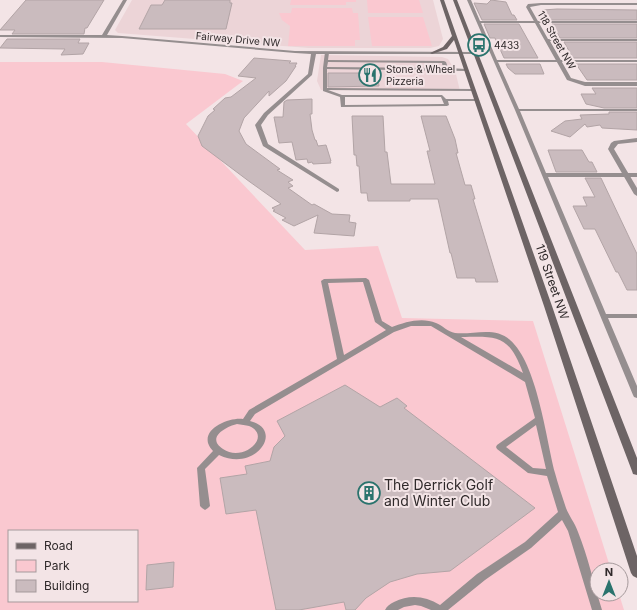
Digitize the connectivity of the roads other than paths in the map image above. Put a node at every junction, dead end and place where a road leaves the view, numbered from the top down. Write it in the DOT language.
graph roads {
  1 [pos="125,0"];
  2 [pos="442,0"];
  3 [pos="455,0"];
  4 [pos="469,0"];
  5 [pos="637,4"];
  6 [pos="480,22"];
  7 [pos="536,22"];
  8 [pos="637,22"];
  9 [pos="0,36"];
  10 [pos="104,36"];
  11 [pos="454,37"];
  12 [pos="546,40"];
  13 [pos="637,40"];
  14 [pos="314,53"];
  15 [pos="327,53"];
  16 [pos="411,53"];
  17 [pos="432,53"];
  18 [pos="460,53"];
  19 [pos="475,53"];
  20 [pos="326,61"];
  21 [pos="495,61"];
  22 [pos="558,61"];
  23 [pos="637,61"];
  24 [pos="412,62"];
  25 [pos="325,68"];
  26 [pos="413,69"];
  27 [pos="446,70"];
  28 [pos="466,70"];
  29 [pos="637,84"];
  30 [pos="325,89"];
  31 [pos="473,90"];
  32 [pos="342,96"];
  33 [pos="445,100"];
  34 [pos="476,100"];
  35 [pos="517,110"];
  36 [pos="637,110"];
  37 [pos="637,140"];
  38 [pos="544,175"];
  39 [pos="626,175"];
  40 [pos="637,175"];
  41 [pos="337,190"];
  42 [pos="637,194"];
  43 [pos="603,316"];
  44 [pos="637,316"];
  45 [pos="390,330"];
  46 [pos="454,335"];
  47 [pos="341,360"];
  48 [pos="530,381"];
  49 [pos="637,395"];
  50 [pos="539,419"];
  51 [pos="246,421"];
  52 [pos="218,451"];
  53 [pos="637,471"];
  54 [pos="551,473"];
  55 [pos="205,506"];
  56 [pos="563,513"];
  57 [pos="637,573"];
  58 [pos="390,610"];
  59 [pos="440,610"];
  60 [pos="597,610"];
  1 -- 10 [label="street"];
  2 -- 11 [label="main road, 119 Street NW"];
  3 -- 19 [label="main road, 119 Street NW"];
  4 -- 6 [label="lane"];
  5 -- 7 [label="street, 118 Street NW"];
  6 -- 7 [label="lane"];
  6 -- 21 [label="lane"];
  7 -- 8 [label="lane"];
  7 -- 12 [label="street, 118 Street NW"];
  9 -- 10 [label="street, Fairway Drive NW"];
  10 -- 14 [label="street, Fairway Drive NW"];
  11 -- 17 [label="main road"];
  11 -- 18 [label="main road, 119 Street NW"];
  12 -- 13 [label="street"];
  12 -- 22 [label="street, 118 Street NW"];
  14 -- 15 [label="street, Fairway Drive NW"];
  14 -- 41 [label="street"];
  15 -- 16 [label="street, Fairway Drive NW"];
  15 -- 20 [label="lane"];
  16 -- 17 [label="street, Fairway Drive NW"];
  16 -- 24 [label="lane"];
  17 -- 18 [label="street, Fairway Drive NW"];
  18 -- 19 [label="street, Fairway Drive NW"];
  18 -- 28 [label="main road, 119 Street NW"];
  19 -- 53 [label="main road, 119 Street NW"];
  20 -- 24 [label="lane"];
  20 -- 25 [label="lane"];
  21 -- 22 [label="lane"];
  21 -- 35 [label="lane"];
  22 -- 23 [label="lane"];
  22 -- 29 [label="street, 118 Street NW"];
  24 -- 26 [label="lane"];
  24 -- 27 [label="lane"];
  25 -- 26 [label="lane"];
  25 -- 30 [label="lane"];
  26 -- 27 [label="lane"];
  27 -- 28 [label="lane"];
  28 -- 31 [label="main road, 119 Street NW"];
  30 -- 31 [label="lane"];
  30 -- 32 [label="lane"];
  31 -- 34 [label="main road, 119 Street NW"];
  32 -- 33 [label="lane"];
  32 -- 33 [label="lane"];
  33 -- 34 [label="lane"];
  34 -- 57 [label="main road, 119 Street NW"];
  35 -- 36 [label="lane"];
  35 -- 38 [label="lane"];
  37 -- 39 [label="street"];
  38 -- 39 [label="lane"];
  38 -- 43 [label="lane"];
  39 -- 40 [label="lane"];
  39 -- 42 [label="street"];
  43 -- 44 [label="lane"];
  43 -- 49 [label="lane"];
  45 -- 46 [label="lane"];
  45 -- 47 [label="lane"];
  45 -- 47 [label="lane"];
  46 -- 48 [label="lane"];
  46 -- 48 [label="lane"];
  47 -- 51 [label="lane"];
  48 -- 50 [label="lane"];
  50 -- 54 [label="lane"];
  50 -- 54 [label="lane"];
  51 -- 52 [label="lane"];
  51 -- 52 [label="lane"];
  52 -- 55 [label="lane"];
  54 -- 56 [label="lane"];
  56 -- 59 [label="lane"];
  56 -- 60 [label="lane"];
  58 -- 59 [label="lane"];
}
